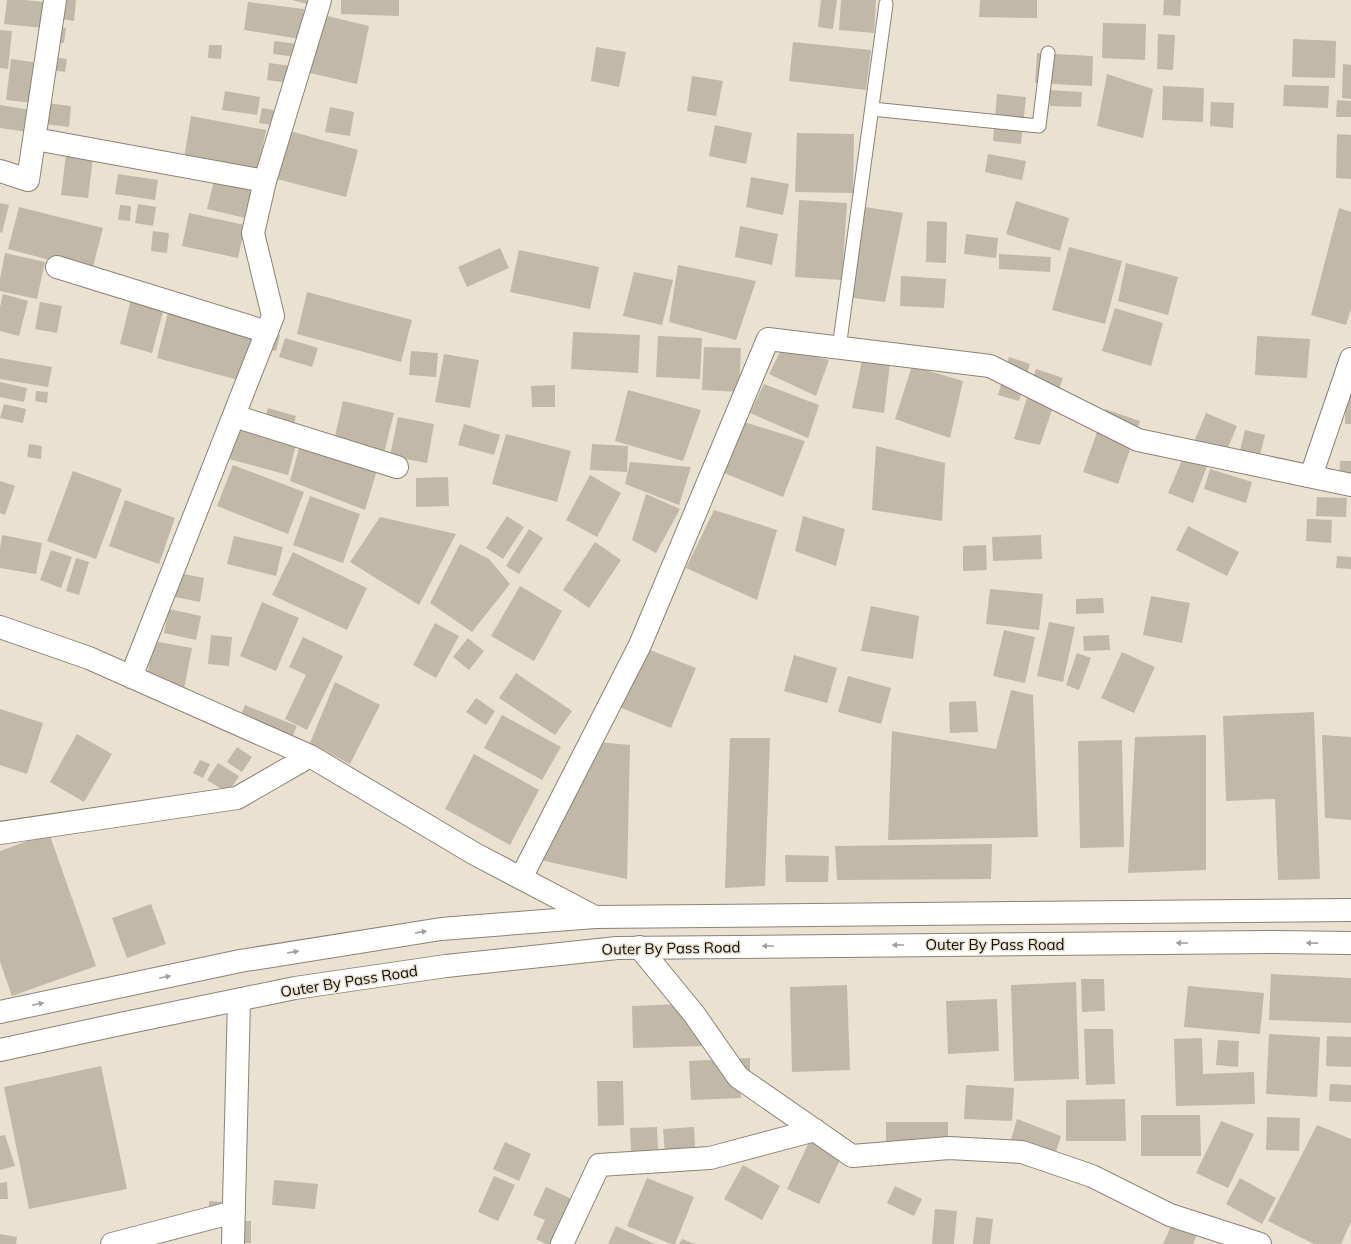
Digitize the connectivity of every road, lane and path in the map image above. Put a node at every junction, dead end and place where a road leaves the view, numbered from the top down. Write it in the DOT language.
graph roads {
  1 [pos="55,0"];
  2 [pos="320,0"];
  3 [pos="886,4"];
  4 [pos="1048,53"];
  5 [pos="872,109"];
  6 [pos="35,139"];
  7 [pos="0,171"];
  8 [pos="265,181"];
  9 [pos="57,267"];
  10 [pos="266,332"];
  11 [pos="839,348"];
  12 [pos="1351,359"];
  13 [pos="234,416"];
  14 [pos="397,467"];
  15 [pos="1311,476"];
  16 [pos="1351,485"];
  17 [pos="0,628"];
  18 [pos="131,677"];
  19 [pos="310,756"];
  20 [pos="0,832"];
  21 [pos="521,878"];
  22 [pos="1351,910"];
  23 [pos="595,917"];
  24 [pos="1351,943"];
  25 [pos="639,947"];
  26 [pos="239,1000"];
  27 [pos="0,1012"];
  28 [pos="0,1050"];
  29 [pos="815,1130"];
  30 [pos="234,1212"];
  31 [pos="112,1244"];
  32 [pos="233,1244"];
  33 [pos="562,1244"];
  34 [pos="1260,1244"];
  1 -- 6 [label="street"];
  2 -- 8 [label="street"];
  3 -- 5 [label="lane"];
  4 -- 5 [label="lane"];
  5 -- 11 [label="lane"];
  6 -- 7 [label="street"];
  6 -- 8 [label="street"];
  8 -- 10 [label="street"];
  9 -- 10 [label="street"];
  10 -- 13 [label="street"];
  11 -- 15 [label="street"];
  11 -- 21 [label="street"];
  12 -- 15 [label="street"];
  13 -- 14 [label="street"];
  13 -- 18 [label="street"];
  15 -- 16 [label="street"];
  17 -- 18 [label="street"];
  18 -- 19 [label="street"];
  19 -- 20 [label="street"];
  19 -- 21 [label="street"];
  21 -- 23 [label="street"];
  22 -- 23 [label="street, Outer By Pass Road"];
  27 -- 23 [label="street, Outer By Pass Road, one-way"];
  24 -- 25 [label="street, Outer By Pass Road, one-way"];
  25 -- 26 [label="street, Outer By Pass Road"];
  25 -- 29 [label="street"];
  26 -- 28 [label="street, Outer By Pass Road"];
  26 -- 30 [label="street"];
  29 -- 33 [label="street"];
  29 -- 34 [label="street"];
  30 -- 31 [label="street"];
  30 -- 32 [label="street"];
}
